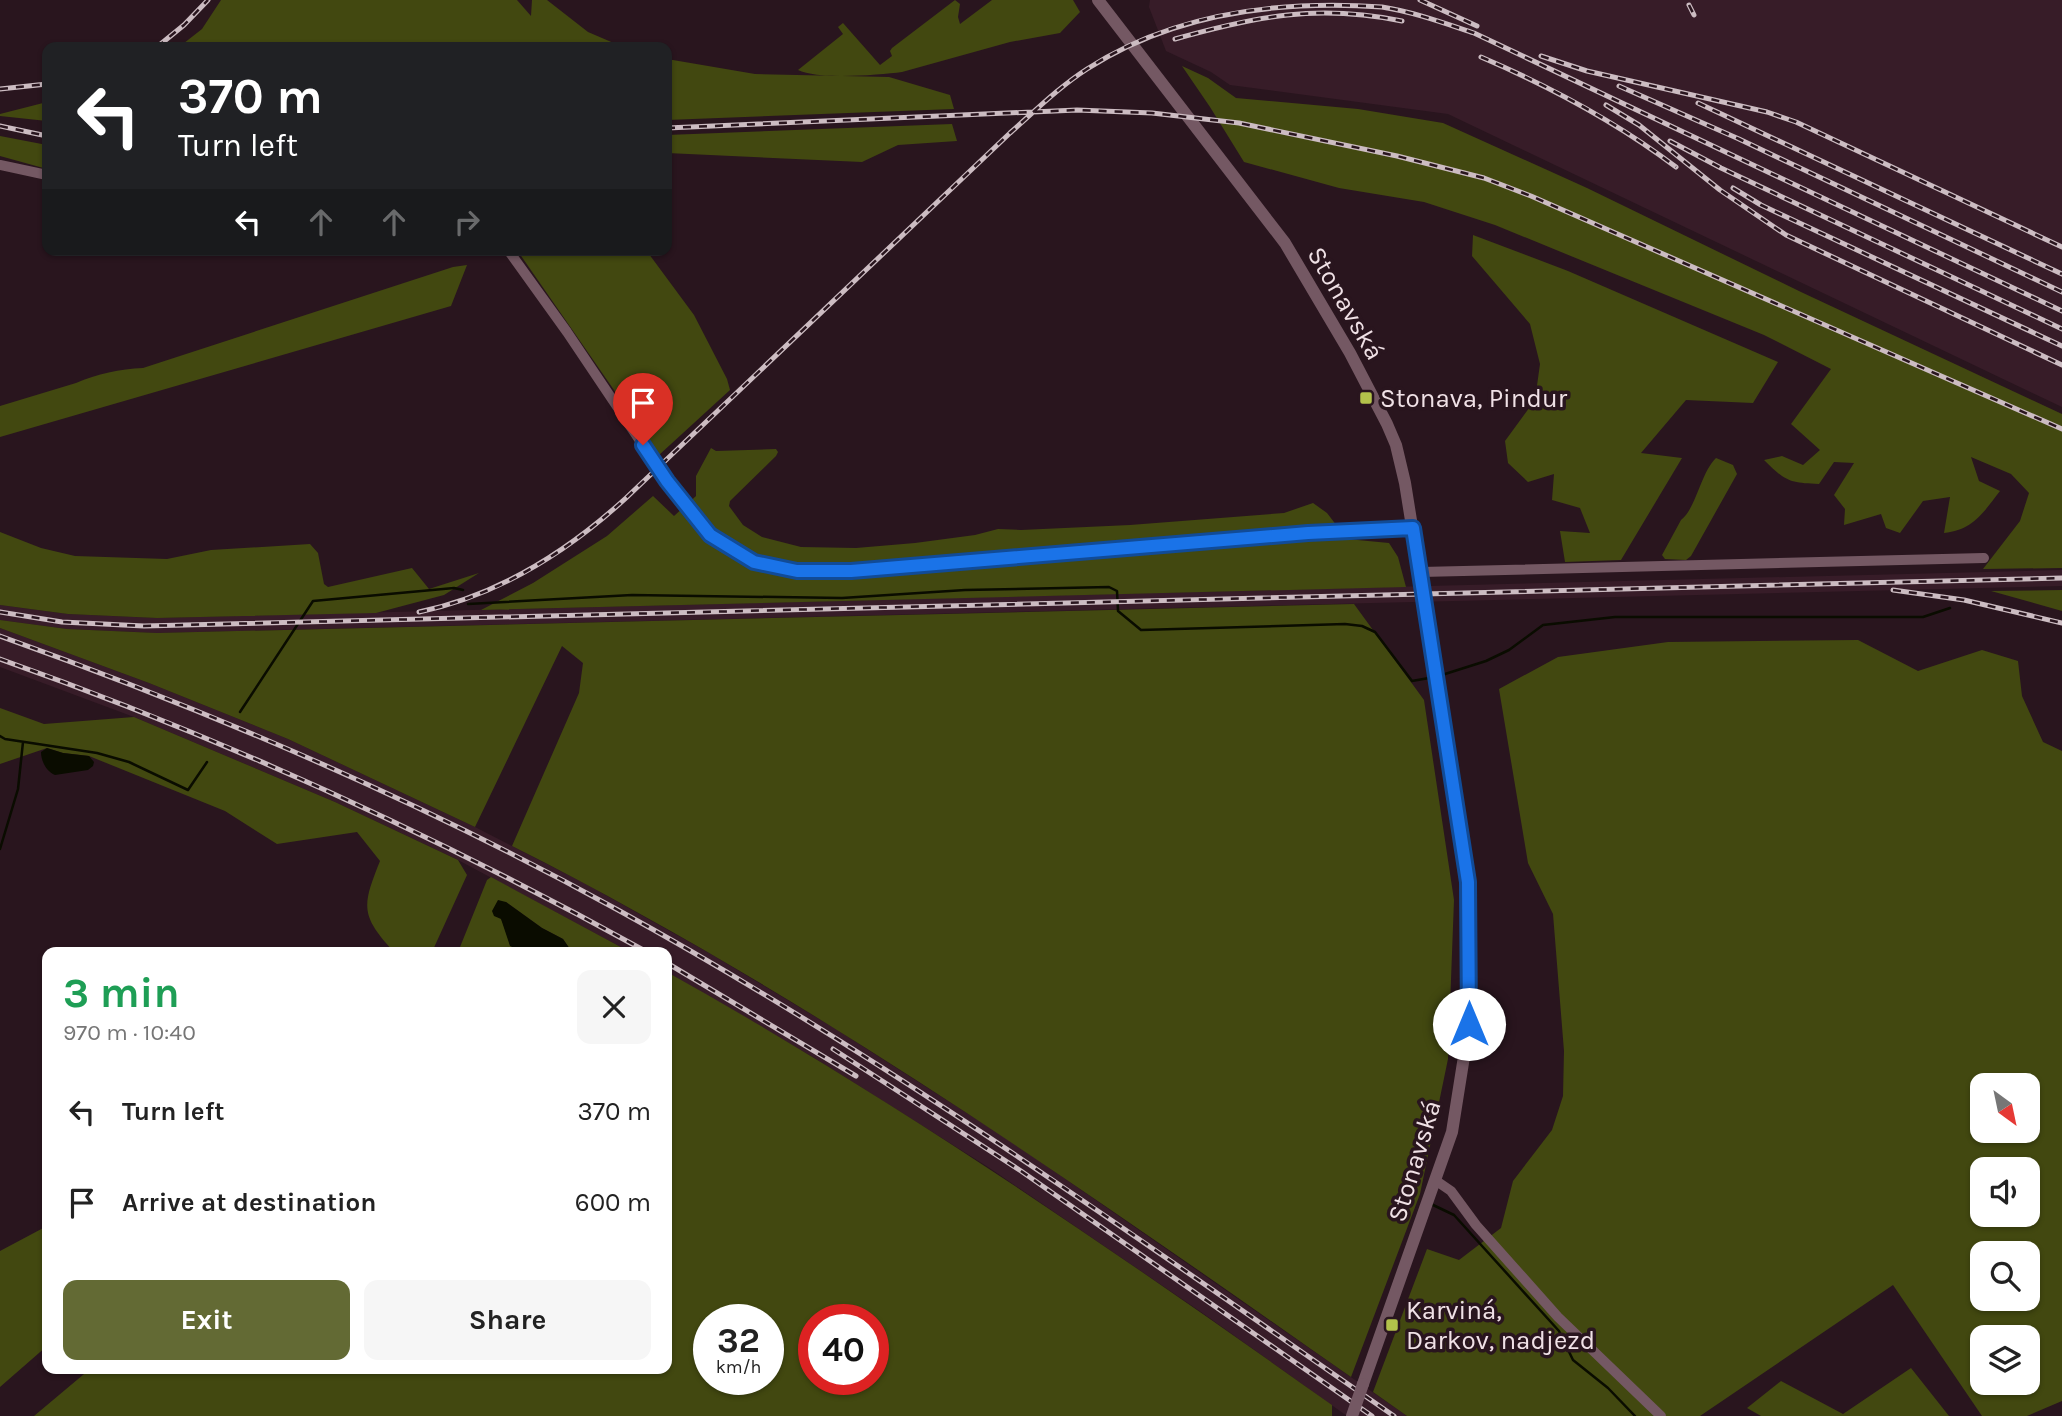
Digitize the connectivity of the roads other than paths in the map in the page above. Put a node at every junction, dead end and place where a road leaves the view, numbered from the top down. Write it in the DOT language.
graph roads {
  1 [pos="1098,0"];
  2 [pos="0,165"];
  3 [pos="42,174"];
  4 [pos="512,256"];
  5 [pos="1413,528"];
  6 [pos="1984,558"];
  7 [pos="1420,572"];
  8 [pos="1434,1180"];
  9 [pos="1352,1416"];
  10 [pos="1661,1416"];
  1 -- 5 [label="street, Stonavská"];
  2 -- 3 [label="street"];
  4 -- 5 [label="street"];
  5 -- 7 [label="street, Stonavská"];
  6 -- 7 [label="street"];
  7 -- 8 [label="street, Stonavská"];
  8 -- 9 [label="street, Stonavská, bridge"];
  8 -- 10 [label="street"];
}
